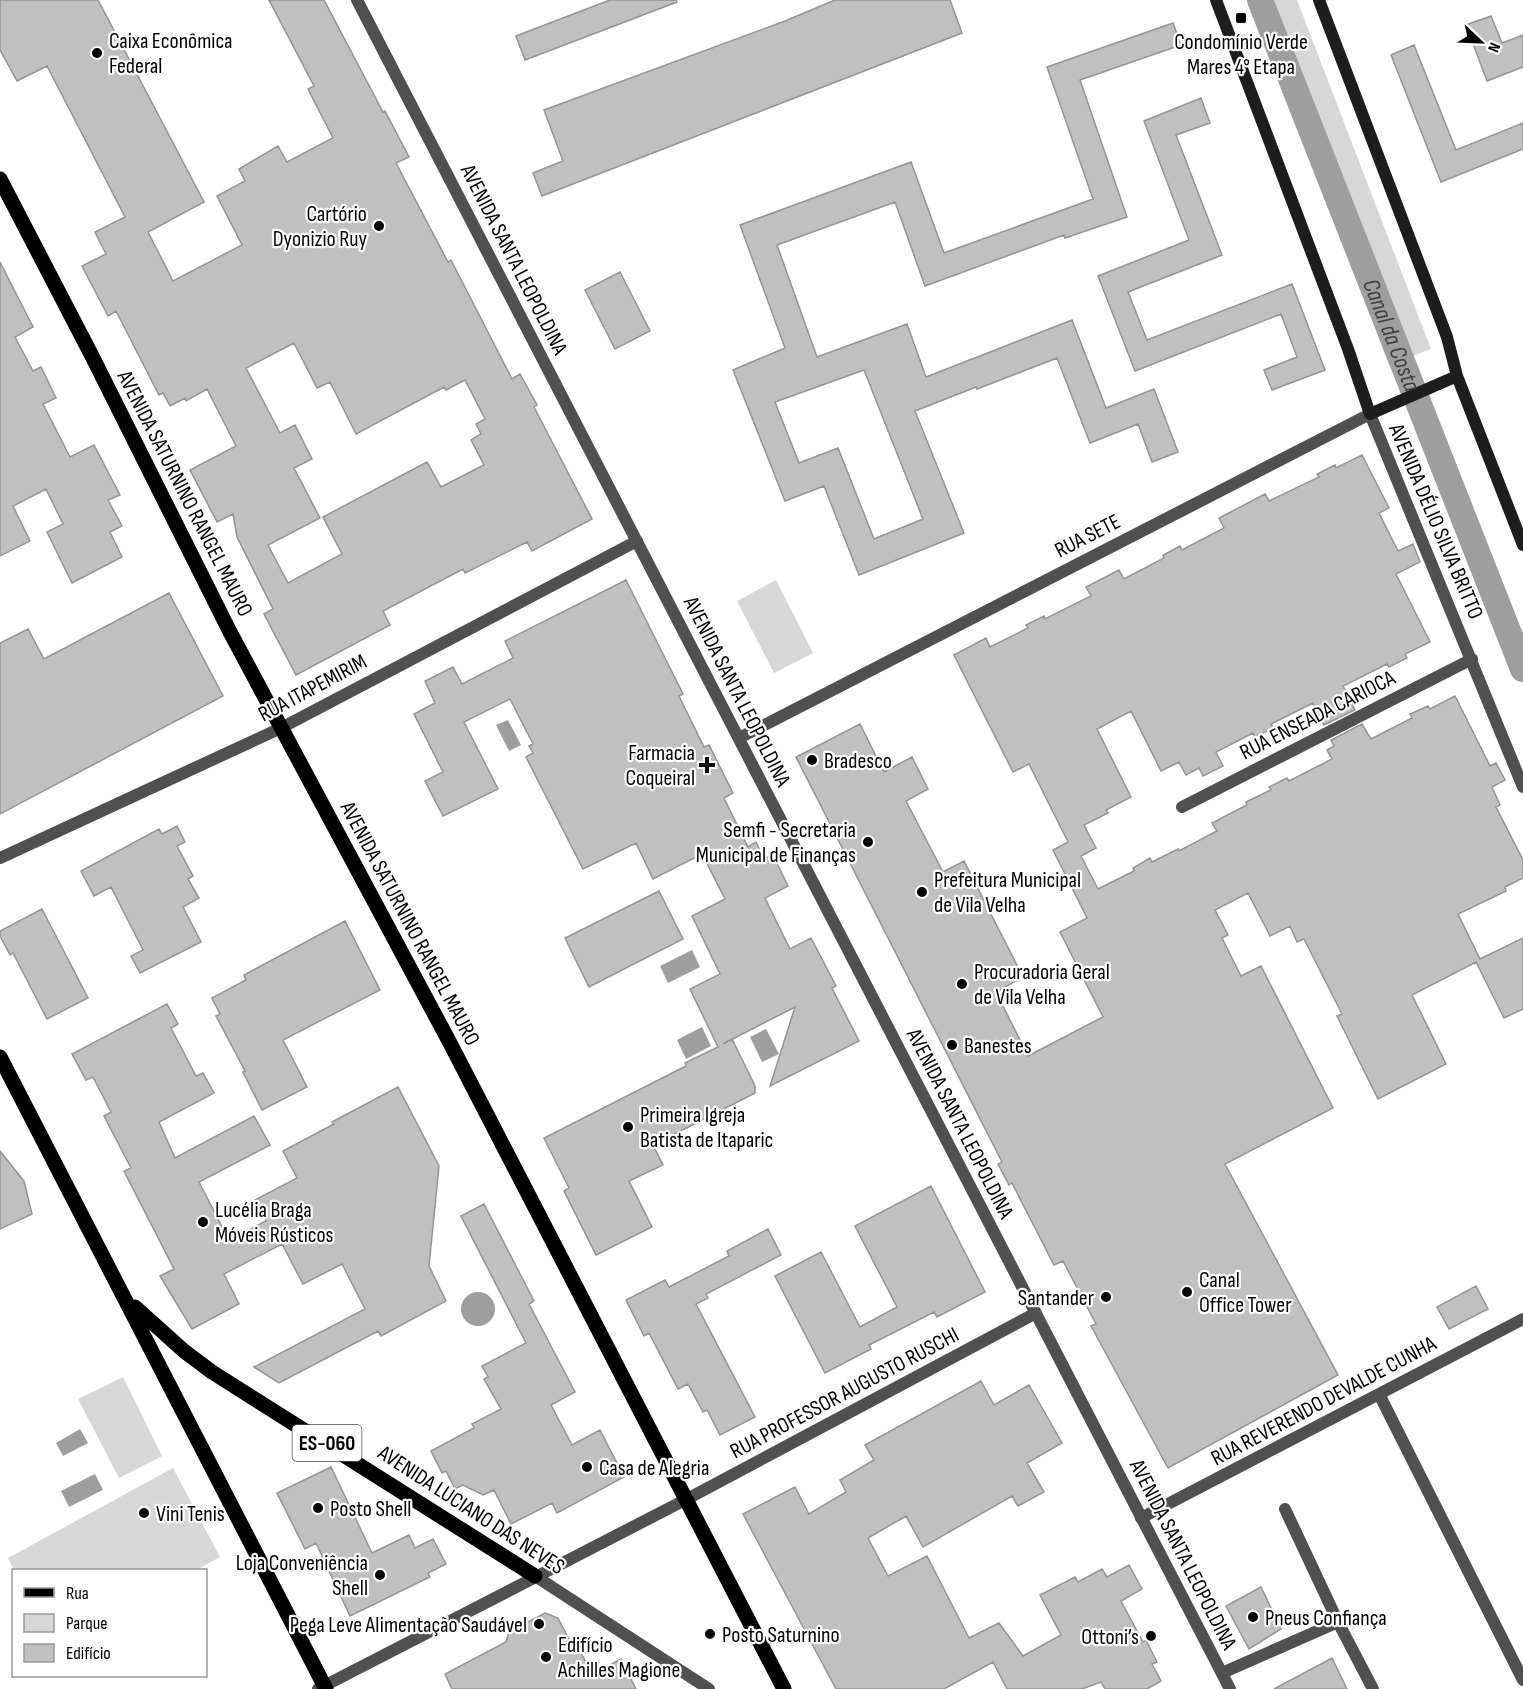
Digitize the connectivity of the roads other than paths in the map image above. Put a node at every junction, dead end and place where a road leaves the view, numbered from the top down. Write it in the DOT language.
graph roads {
  1 [pos="357,0"];
  2 [pos="1216,0"];
  3 [pos="1319,0"];
  4 [pos="0,179"];
  5 [pos="1457,376"];
  6 [pos="1370,414"];
  7 [pos="637,541"];
  8 [pos="1523,545"];
  9 [pos="1472,659"];
  10 [pos="281,728"];
  11 [pos="739,738"];
  12 [pos="1523,787"];
  13 [pos="1182,807"];
  14 [pos="0,858"];
  15 [pos="0,1057"];
  16 [pos="127,1299"];
  17 [pos="1036,1313"];
  18 [pos="1523,1319"];
  19 [pos="1379,1394"];
  20 [pos="687,1499"];
  21 [pos="1285,1509"];
  22 [pos="1142,1518"];
  23 [pos="535,1576"];
  24 [pos="1338,1622"];
  25 [pos="1222,1673"];
  26 [pos="1523,1680"];
  27 [pos="323,1688"];
  28 [pos="709,1689"];
  29 [pos="784,1689"];
  30 [pos="1230,1689"];
  31 [pos="1372,1689"];
  1 -- 7 [label="street, AVENIDA SANTA LEOPOLDINA"];
  2 -- 6 [label="main road, AVENIDA DÉLIO SILVA BRITTO"];
  3 -- 5 [label="main road"];
  4 -- 10 [label="main road, AVENIDA SATURNINO RANGEL MAURO"];
  5 -- 6 [label="main road, RUA SETE"];
  5 -- 8 [label="main road"];
  6 -- 9 [label="street, AVENIDA DÉLIO SILVA BRITTO"];
  6 -- 11 [label="street, RUA SETE"];
  7 -- 10 [label="street, RUA ITAPEMIRIM"];
  7 -- 11 [label="street, AVENIDA SANTA LEOPOLDINA"];
  9 -- 12 [label="street, AVENIDA DÉLIO SILVA BRITTO"];
  9 -- 13 [label="street, RUA ENSEADA CARIOCA"];
  10 -- 14 [label="street, RUA ITAPEMIRIM"];
  10 -- 20 [label="main road, AVENIDA SATURNINO RANGEL MAURO"];
  11 -- 17 [label="street, AVENIDA SANTA LEOPOLDINA"];
  15 -- 16 [label="main road, ES-060"];
  16 -- 23 [label="main road, AVENIDA LUCIANO DAS NEVES / ES-060"];
  16 -- 27 [label="main road, ES-060"];
  17 -- 20 [label="street, RUA PROFESSOR AUGUSTO RUSCHI"];
  17 -- 22 [label="street, AVENIDA SANTA LEOPOLDINA"];
  18 -- 19 [label="street, RUA REVERENDO DEVALDE CUNHA"];
  19 -- 22 [label="street, RUA REVERENDO DEVALDE CUNHA"];
  19 -- 26 [label="street"];
  20 -- 23 [label="street, RUA PROFESSOR AUGUSTO RUSCHI"];
  20 -- 29 [label="main road, AVENIDA SATURNINO RANGEL MAURO"];
  21 -- 24 [label="street"];
  22 -- 25 [label="street, AVENIDA SANTA LEOPOLDINA"];
  23 -- 27 [label="street, RUA PROFESSOR AUGUSTO RUSCHI"];
  23 -- 28 [label="street, AVENIDA LUCIANO DAS NEVES / ES-060"];
  24 -- 25 [label="street"];
  24 -- 31 [label="street"];
  25 -- 30 [label="street, AVENIDA SANTA LEOPOLDINA"];
}
